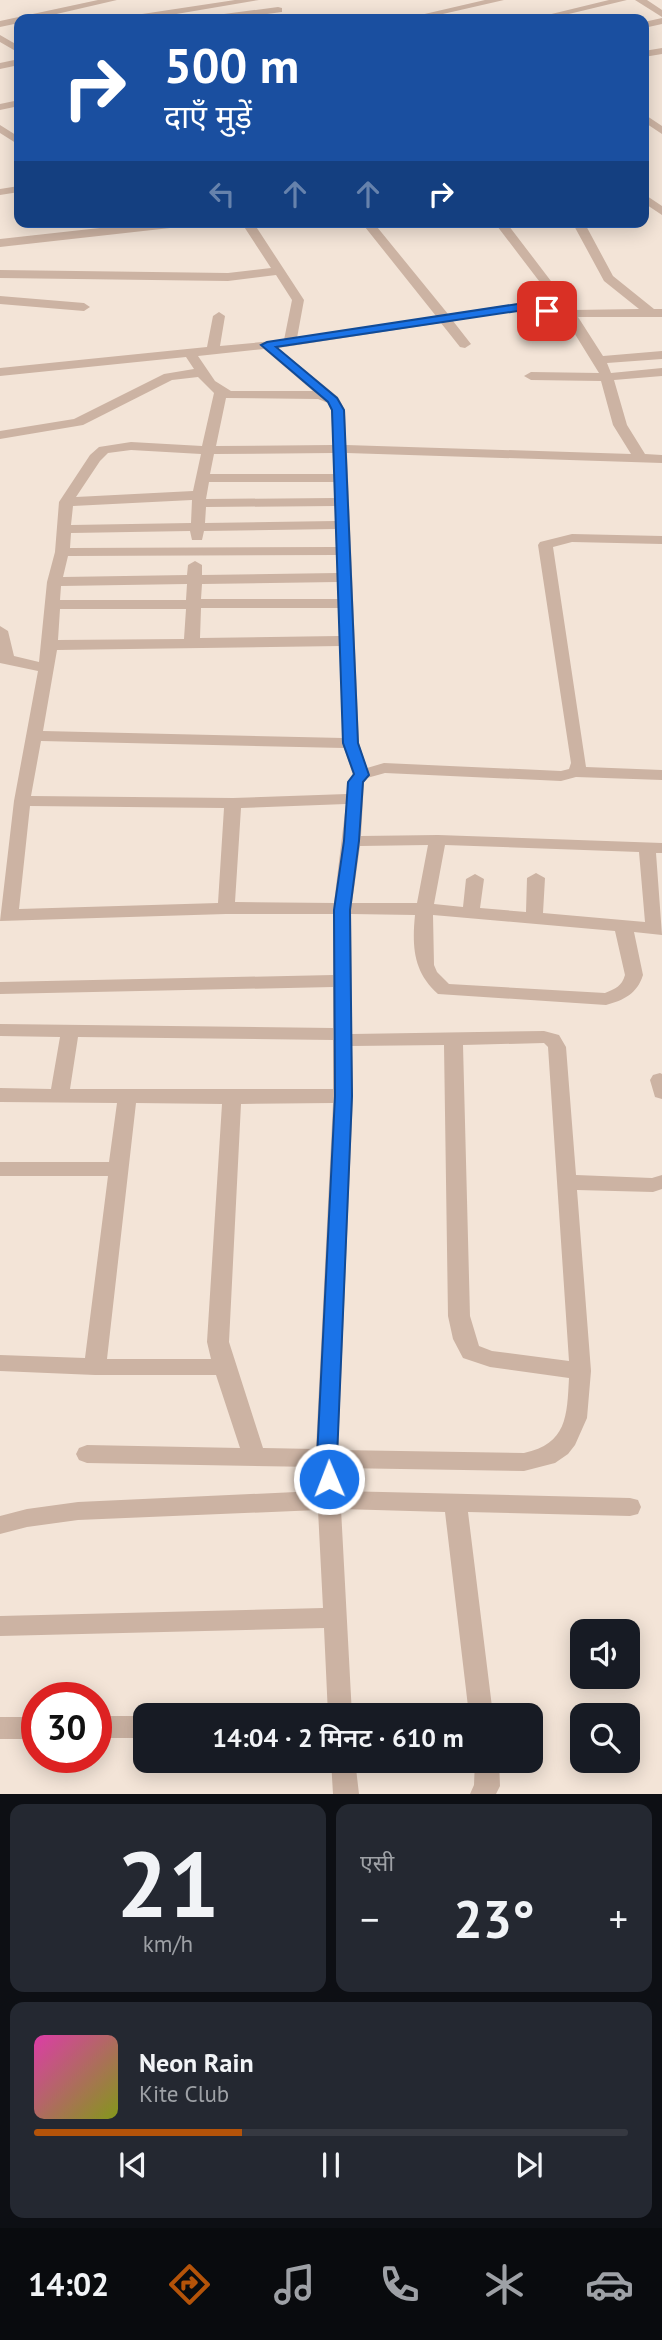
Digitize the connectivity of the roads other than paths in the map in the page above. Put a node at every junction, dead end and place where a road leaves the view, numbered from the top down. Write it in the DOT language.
graph roads {
  1 [pos="112,0"];
  2 [pos="182,0"];
  3 [pos="499,0"];
  4 [pos="577,0"];
  5 [pos="622,0"];
  6 [pos="640,0"];
  7 [pos="265,2"];
  8 [pos="213,6"];
  9 [pos="590,7"];
  10 [pos="200,8"];
  11 [pos="48,14"];
  12 [pos="175,14"];
  13 [pos="220,14"];
  14 [pos="231,14"];
  15 [pos="283,14"];
  16 [pos="446,14"];
  17 [pos="558,14"];
  18 [pos="662,14"];
  19 [pos="0,128"];
  20 [pos="14,139"];
  21 [pos="134,228"];
  22 [pos="251,228"];
  23 [pos="372,228"];
  24 [pos="505,228"];
  25 [pos="581,228"];
  26 [pos="0,243"];
  27 [pos="280,271"];
  28 [pos="0,274"];
  29 [pos="0,300"];
  30 [pos="561,300"];
  31 [pos="524,306"];
  32 [pos="84,307"];
  33 [pos="656,312"];
  34 [pos="570,315"];
  35 [pos="219,316"];
  36 [pos="446,320"];
  37 [pos="290,343"];
  38 [pos="464,344"];
  39 [pos="267,345"];
  40 [pos="213,351"];
  41 [pos="190,353"];
  42 [pos="662,355"];
  43 [pos="599,360"];
  44 [pos="0,372"];
  45 [pos="202,372"];
  46 [pos="662,372"];
  47 [pos="531,376"];
  48 [pos="607,377"];
  49 [pos="220,393"];
  50 [pos="328,398"];
  51 [pos="0,435"];
  52 [pos="339,449"];
  53 [pos="209,450"];
  54 [pos="641,458"];
  55 [pos="662,459"];
  56 [pos="203,478"];
  57 [pos="340,478"];
  58 [pos="199,499"];
  59 [pos="66,502"];
  60 [pos="341,502"];
  61 [pos="342,526"];
  62 [pos="197,527"];
  63 [pos="63,529"];
  64 [pos="662,540"];
  65 [pos="196,550"];
  66 [pos="343,551"];
  67 [pos="62,552"];
  68 [pos="344,577"];
  69 [pos="195,578"];
  70 [pos="54,582"];
  71 [pos="344,603"];
  72 [pos="52,605"];
  73 [pos="194,606"];
  74 [pos="0,631"];
  75 [pos="345,641"];
  76 [pos="192,642"];
  77 [pos="50,645"];
  78 [pos="3,658"];
  79 [pos="46,668"];
  80 [pos="35,736"];
  81 [pos="351,743"];
  82 [pos="576,772"];
  83 [pos="361,775"];
  84 [pos="662,775"];
  85 [pos="353,799"];
  86 [pos="22,801"];
  87 [pos="233,803"];
  88 [pos="438,840"];
  89 [pos="352,841"];
  90 [pos="654,848"];
  91 [pos="536,878"];
  92 [pos="475,879"];
  93 [pos="226,908"];
  94 [pos="424,909"];
  95 [pos="342,910"];
  96 [pos="471,914"];
  97 [pos="5,915"];
  98 [pos="534,919"];
  99 [pos="623,925"];
  100 [pos="658,929"];
  101 [pos="0,988"];
  102 [pos="344,989"];
  103 [pos="0,1030"];
  104 [pos="70,1030"];
  105 [pos="343,1033"];
  106 [pos="453,1038"];
  107 [pos="0,1095"];
  108 [pos="60,1095"];
  109 [pos="127,1096"];
  110 [pos="344,1096"];
  111 [pos="232,1097"];
  112 [pos="0,1168"];
  113 [pos="118,1169"];
  114 [pos="567,1182"];
  115 [pos="662,1182"];
  116 [pos="0,1363"];
  117 [pos="95,1367"];
  118 [pos="223,1367"];
  119 [pos="580,1371"];
  120 [pos="87,1454"];
  121 [pos="254,1456"];
  122 [pos="327,1458"];
  123 [pos="330,1500"];
  124 [pos="455,1503"];
  125 [pos="630,1507"];
  126 [pos="0,1525"];
  127 [pos="337,1618"];
  128 [pos="0,1626"];
  129 [pos="340,1703"];
  130 [pos="480,1703"];
  131 [pos="112,1727"];
  132 [pos="133,1727"];
  133 [pos="0,1728"];
  134 [pos="21,1728"];
  135 [pos="344,1773"];
  136 [pos="487,1773"];
  137 [pos="346,1794"];
  138 [pos="483,1794"];
  1 -- 11 [label="street"];
  2 -- 10 [label="street"];
  3 -- 16 [label="street"];
  4 -- 9 [label="street"];
  5 -- 9 [label="street"];
  6 -- 18 [label="street"];
  7 -- 8 [label="street"];
  7 -- 14 [label="street"];
  7 -- 15 [label="street"];
  8 -- 10 [label="street"];
  8 -- 13 [label="street"];
  9 -- 17 [label="street"];
  10 -- 12 [label="street"];
  19 -- 20 [label="street"];
  21 -- 26 [label="street"];
  22 -- 27 [label="street"];
  23 -- 36 [label="street"];
  24 -- 30 [label="street"];
  25 -- 33 [label="street"];
  27 -- 28 [label="street"];
  27 -- 37 [label="street"];
  29 -- 32 [label="street"];
  30 -- 31 [label="street"];
  30 -- 34 [label="street"];
  31 -- 34 [label="street"];
  31 -- 36 [label="street"];
  33 -- 34 [label="street"];
  34 -- 43 [label="street"];
  35 -- 40 [label="street"];
  36 -- 37 [label="street"];
  36 -- 38 [label="street"];
  37 -- 39 [label="street"];
  39 -- 40 [label="street"];
  39 -- 50 [label="street"];
  40 -- 41 [label="street"];
  41 -- 44 [label="street"];
  41 -- 45 [label="street"];
  42 -- 43 [label="street"];
  43 -- 48 [label="street"];
  45 -- 49 [label="street"];
  45 -- 51 [label="street"];
  46 -- 48 [label="street"];
  47 -- 48 [label="street"];
  48 -- 54 [label="street"];
  49 -- 50 [label="street"];
  49 -- 53 [label="street"];
  50 -- 52 [label="street"];
  52 -- 53 [label="street"];
  52 -- 54 [label="street"];
  52 -- 57 [label="street"];
  53 -- 56 [label="street"];
  53 -- 59 [label="street"];
  54 -- 55 [label="street"];
  56 -- 57 [label="street"];
  56 -- 58 [label="street"];
  57 -- 60 [label="street"];
  58 -- 59 [label="street"];
  58 -- 60 [label="street"];
  58 -- 62 [label="street"];
  59 -- 63 [label="street"];
  60 -- 61 [label="street"];
  61 -- 62 [label="street"];
  61 -- 66 [label="street"];
  62 -- 63 [label="street"];
  62 -- 65 [label="street"];
  63 -- 67 [label="street"];
  64 -- 82 [label="street"];
  65 -- 66 [label="street"];
  65 -- 67 [label="street"];
  65 -- 69 [label="street"];
  66 -- 68 [label="street"];
  67 -- 70 [label="street"];
  68 -- 69 [label="street"];
  68 -- 71 [label="street"];
  69 -- 70 [label="street"];
  69 -- 73 [label="street"];
  70 -- 72 [label="street"];
  71 -- 73 [label="street"];
  71 -- 75 [label="street"];
  72 -- 73 [label="street"];
  72 -- 77 [label="street"];
  73 -- 76 [label="street"];
  74 -- 78 [label="street"];
  75 -- 76 [label="street"];
  75 -- 81 [label="street"];
  76 -- 77 [label="street"];
  77 -- 79 [label="street"];
  78 -- 79 [label="street"];
  79 -- 80 [label="street"];
  80 -- 81 [label="street"];
  80 -- 86 [label="street"];
  81 -- 83 [label="street"];
  82 -- 83 [label="street"];
  82 -- 84 [label="street"];
  83 -- 85 [label="street"];
  85 -- 87 [label="street"];
  85 -- 89 [label="street"];
  86 -- 87 [label="street"];
  86 -- 97 [label="street"];
  87 -- 93 [label="street"];
  88 -- 89 [label="street"];
  88 -- 90 [label="street"];
  88 -- 94 [label="street"];
  89 -- 95 [label="street"];
  90 -- 100 [label="street"];
  91 -- 98 [label="street"];
  92 -- 96 [label="street"];
  93 -- 95 [label="street"];
  93 -- 97 [label="street"];
  94 -- 95 [label="street"];
  94 -- 96 [label="street"];
  94 -- 99 [label="street"];
  95 -- 102 [label="street"];
  96 -- 98 [label="street"];
  98 -- 99 [label="street"];
  99 -- 100 [label="street"];
  101 -- 102 [label="street"];
  102 -- 105 [label="street"];
  103 -- 104 [label="street"];
  104 -- 105 [label="street"];
  104 -- 108 [label="street"];
  105 -- 106 [label="street"];
  105 -- 110 [label="street"];
  106 -- 114 [label="street"];
  106 -- 119 [label="street"];
  107 -- 108 [label="street"];
  108 -- 109 [label="street"];
  109 -- 111 [label="street"];
  109 -- 113 [label="street"];
  110 -- 111 [label="street"];
  110 -- 122 [label="street"];
  111 -- 118 [label="street"];
  112 -- 113 [label="street"];
  113 -- 117 [label="street"];
  114 -- 115 [label="street"];
  114 -- 119 [label="street"];
  116 -- 117 [label="street"];
  117 -- 118 [label="street"];
  118 -- 121 [label="street"];
  119 -- 122 [label="street"];
  120 -- 121 [label="street"];
  121 -- 122 [label="street"];
  122 -- 123 [label="street"];
  123 -- 124 [label="street"];
  123 -- 126 [label="street"];
  123 -- 127 [label="street"];
  124 -- 125 [label="street"];
  124 -- 130 [label="street"];
  127 -- 128 [label="street"];
  127 -- 129 [label="street"];
  131 -- 132 [label="street"];
  133 -- 134 [label="street"];
  135 -- 137 [label="street"];
  136 -- 138 [label="street"];
}
